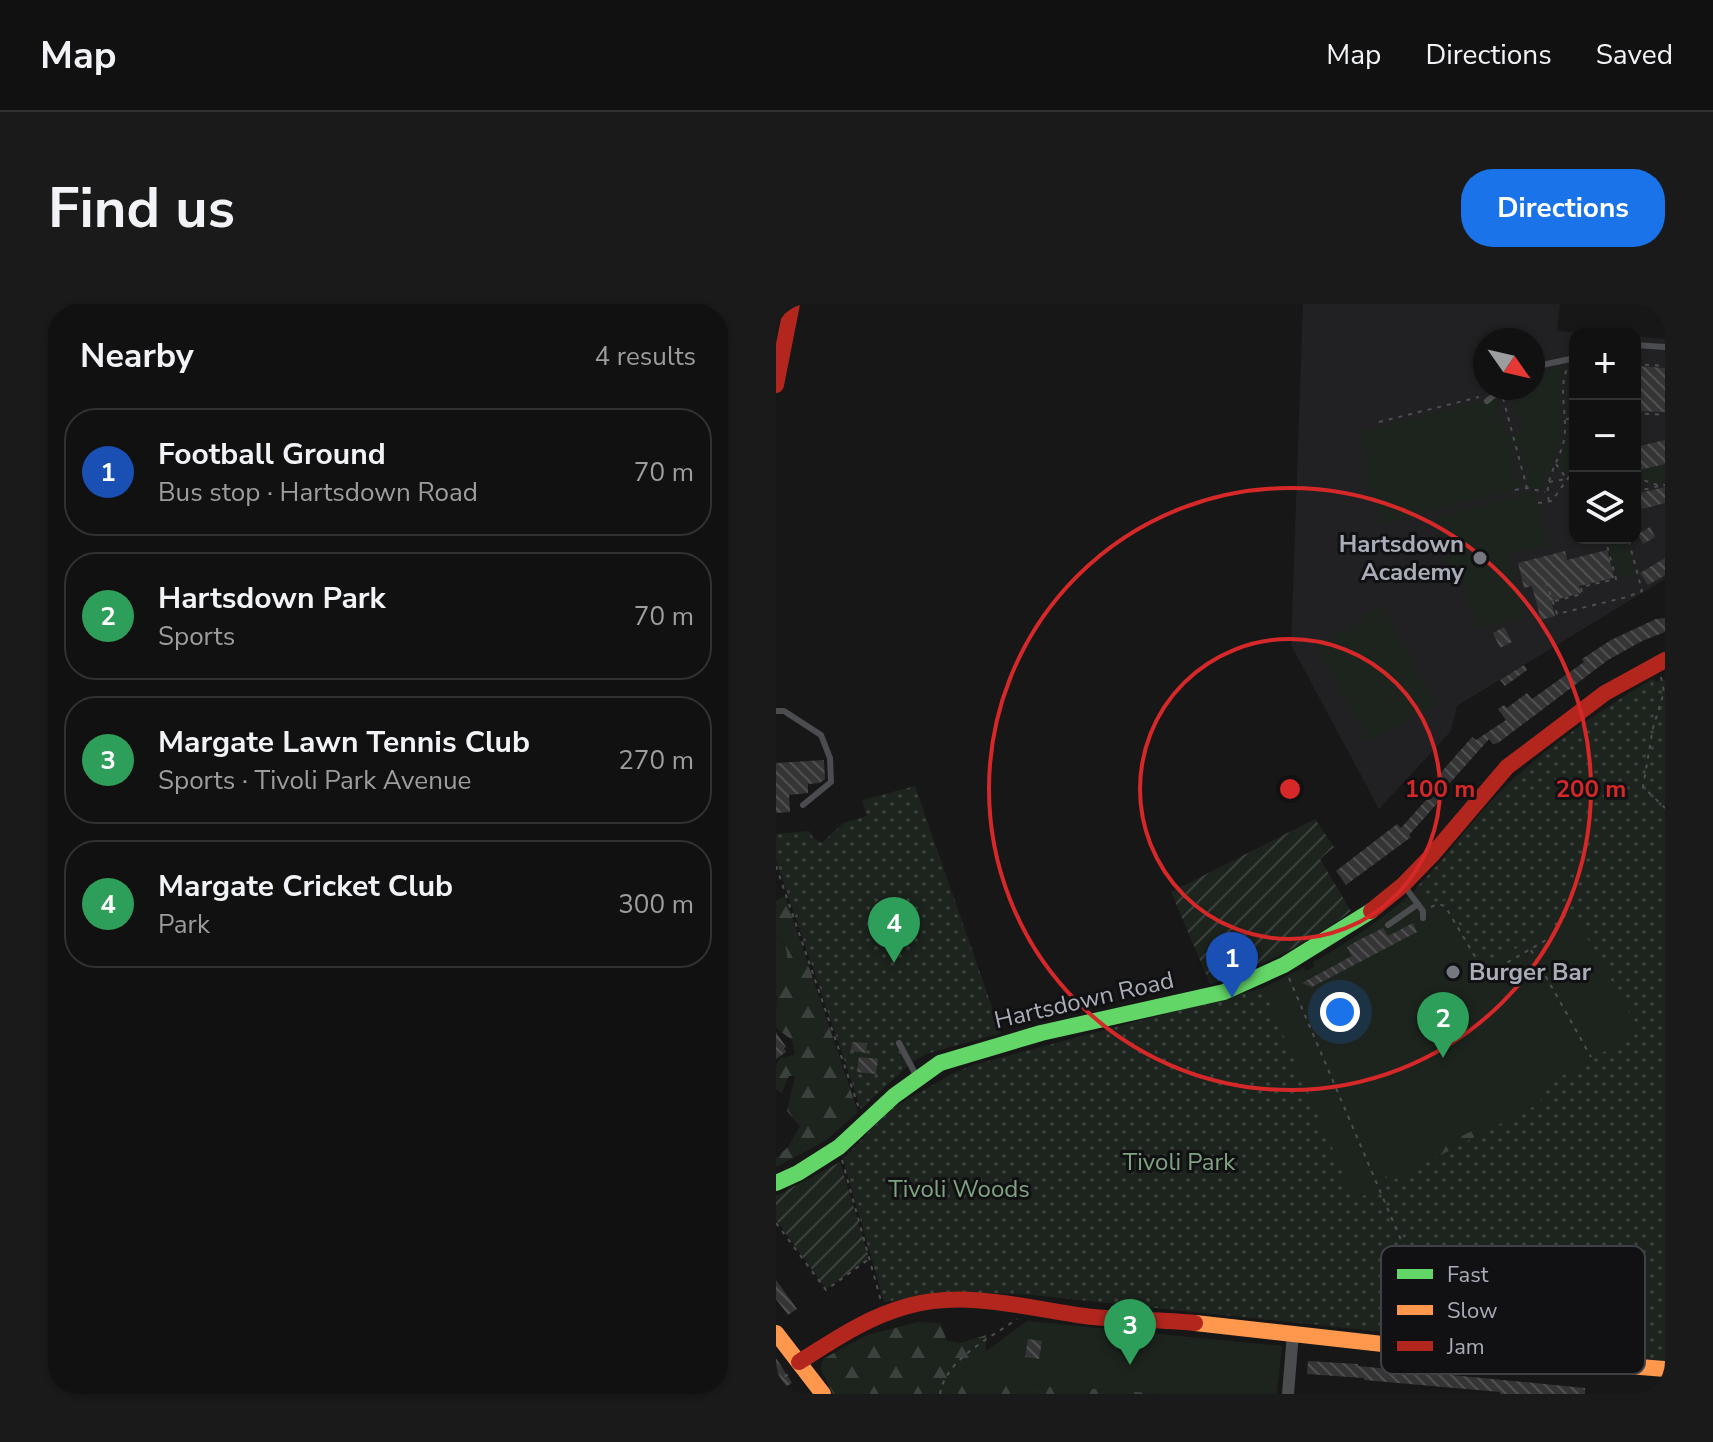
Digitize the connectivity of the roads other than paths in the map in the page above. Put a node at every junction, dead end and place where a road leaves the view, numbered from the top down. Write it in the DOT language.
graph roads {
  1 [pos="792,304"];
  2 [pos="1641,345"];
  3 [pos="1665,347"];
  4 [pos="1569,362"];
  5 [pos="1545,365"];
  6 [pos="776,385"];
  7 [pos="1660,662"];
  8 [pos="776,711"];
  9 [pos="803,805"];
  10 [pos="1403,885"];
  11 [pos="1418,904"];
  12 [pos="1423,915"];
  13 [pos="1388,925"];
  14 [pos="899,1043"];
  15 [pos="917,1077"];
  16 [pos="776,1183"];
  17 [pos="776,1333"];
  18 [pos="1293,1333"];
  19 [pos="1381,1343"];
  20 [pos="800,1364"];
  21 [pos="1645,1367"];
  22 [pos="1665,1369"];
  23 [pos="823,1394"];
  24 [pos="1288,1394"];
  1 -- 6 [label="main road"];
  2 -- 3 [label="lane"];
  4 -- 5 [label="lane"];
  7 -- 10 [label="main road, Hartsdown Road"];
  8 -- 9 [label="lane"];
  10 -- 11 [label="lane"];
  10 -- 15 [label="main road, Hartsdown Road"];
  11 -- 12 [label="lane"];
  11 -- 13 [label="lane"];
  14 -- 15 [label="lane"];
  15 -- 16 [label="main road, Hartsdown Road"];
  17 -- 20 [label="main road"];
  18 -- 19 [label="main road"];
  18 -- 20 [label="main road"];
  18 -- 24 [label="street"];
  20 -- 23 [label="main road"];
  21 -- 22 [label="main road"];
}
